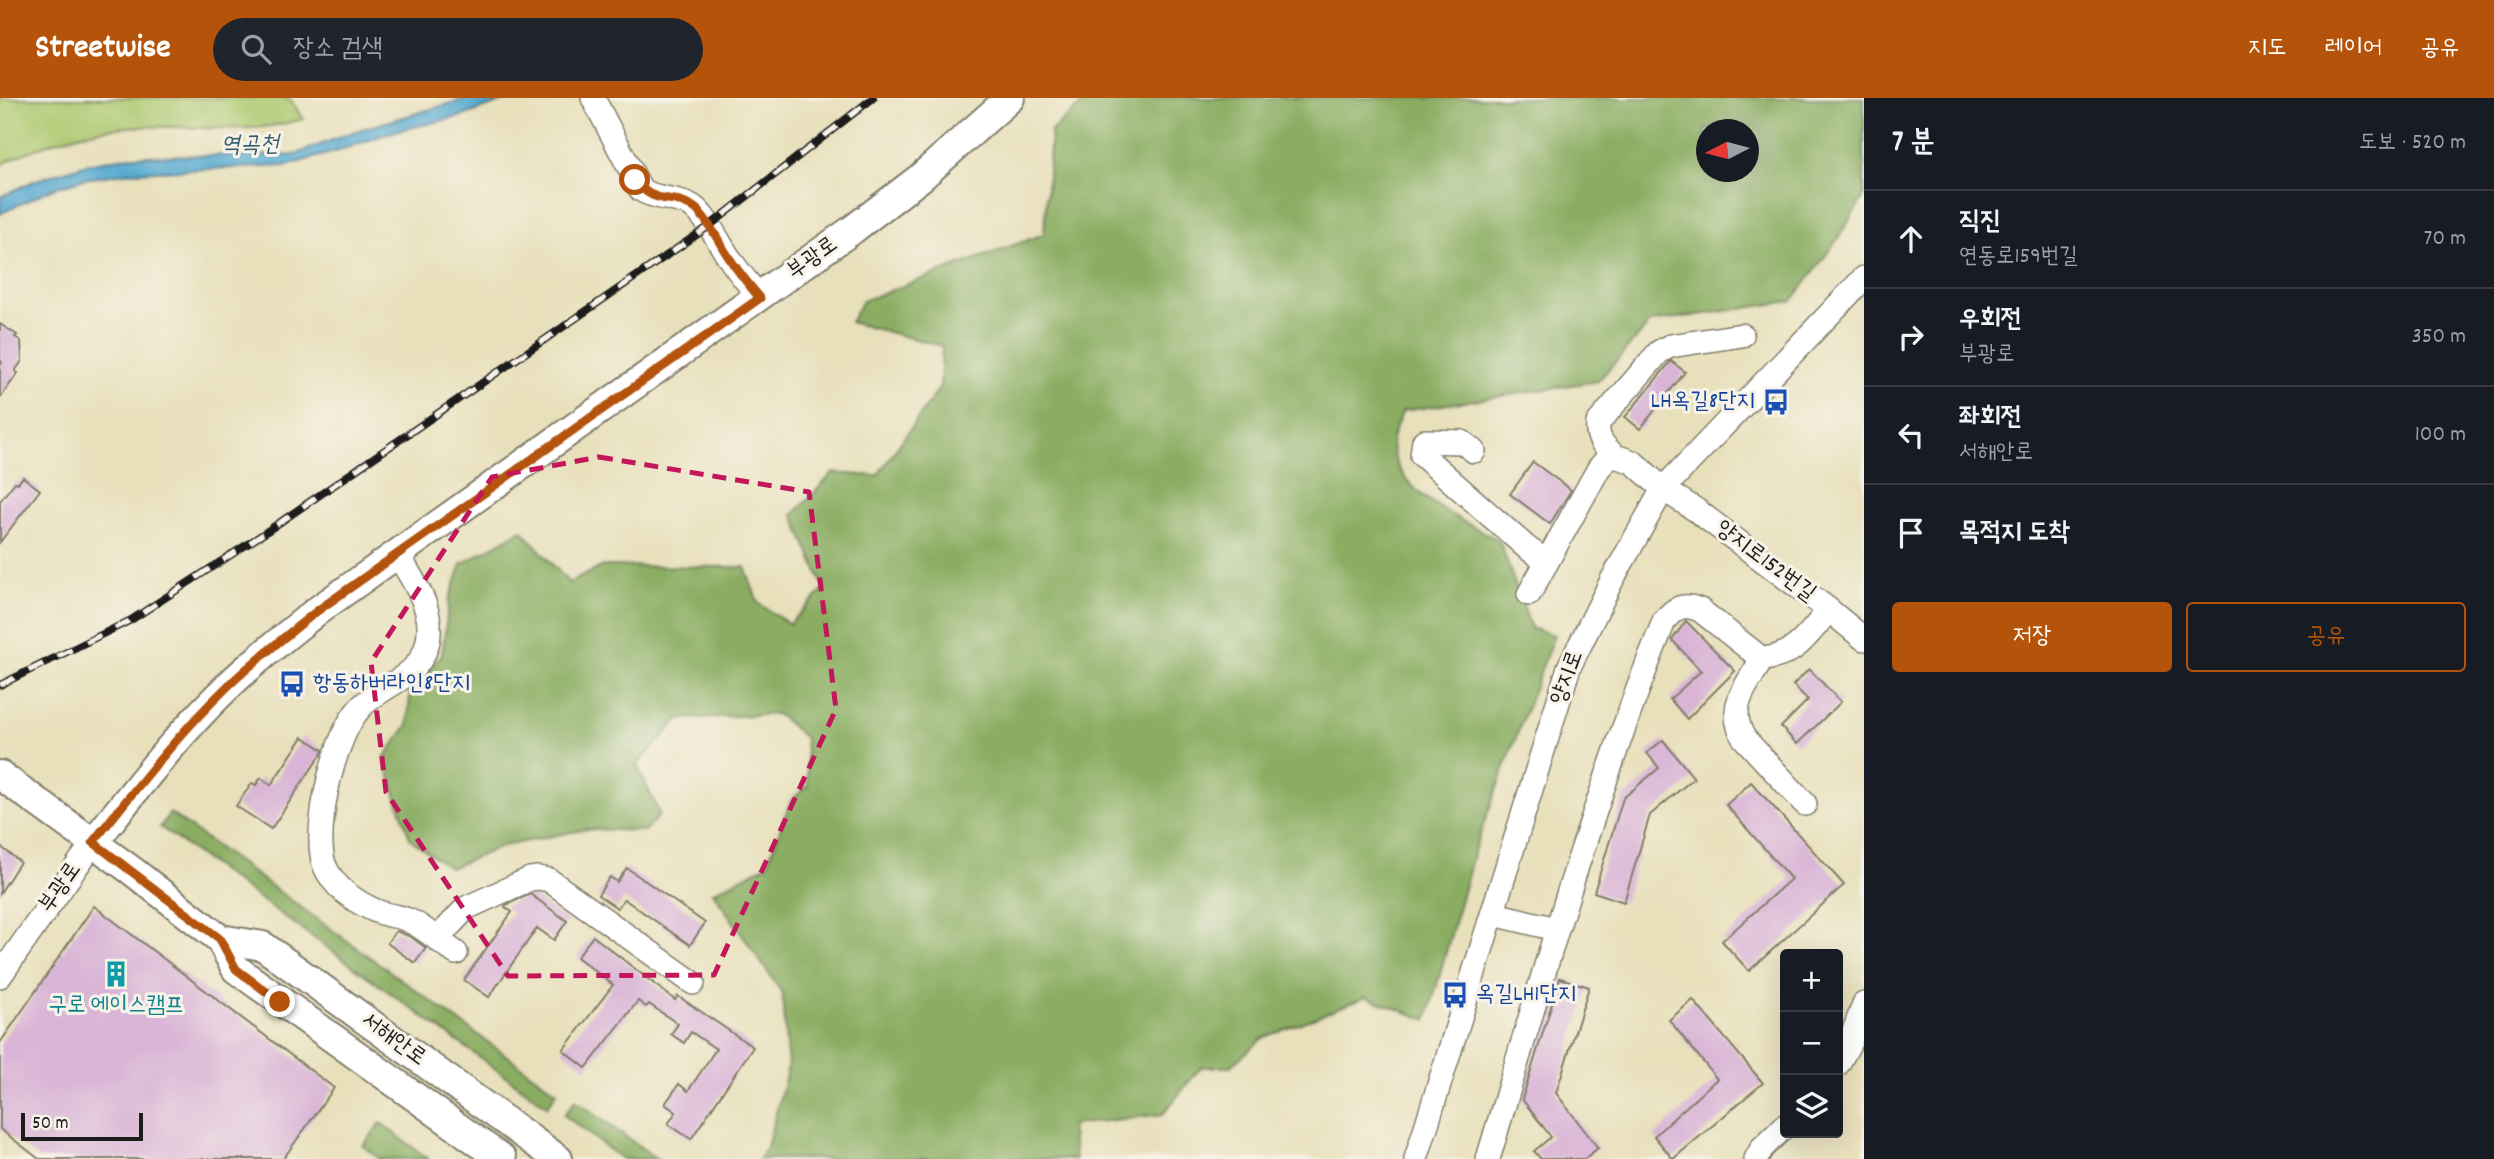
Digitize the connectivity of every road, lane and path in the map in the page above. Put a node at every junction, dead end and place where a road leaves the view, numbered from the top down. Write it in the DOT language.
graph roads {
  1 [pos="1010,98"];
  2 [pos="597,105"];
  3 [pos="1864,278"];
  4 [pos="760,298"];
  5 [pos="1742,335"];
  6 [pos="1475,452"];
  7 [pos="1615,456"];
  8 [pos="1663,489"];
  9 [pos="398,555"];
  10 [pos="1547,562"];
  11 [pos="1528,594"];
  12 [pos="1829,610"];
  13 [pos="1864,639"];
  14 [pos="1762,659"];
  15 [pos="0,775"];
  16 [pos="1805,804"];
  17 [pos="93,842"];
  18 [pos="1494,914"];
  19 [pos="1556,929"];
  20 [pos="220,939"];
  21 [pos="437,939"];
  22 [pos="456,953"];
  23 [pos="0,976"];
  24 [pos="693,983"];
  25 [pos="1864,1004"];
  26 [pos="1843,1055"];
  27 [pos="1780,1131"];
  28 [pos="502,1159"];
  29 [pos="558,1159"];
  30 [pos="1416,1159"];
  31 [pos="1488,1159"];
  32 [pos="1756,1159"];
  1 -- 4 [label="main road, 부광로"];
  2 -- 4 [label="street"];
  3 -- 8 [label="street, 양지로"];
  4 -- 9 [label="main road, 부광로"];
  5 -- 7 [label="street"];
  6 -- 10 [label="street"];
  7 -- 8 [label="street, 양지로152번길"];
  7 -- 10 [label="street"];
  8 -- 12 [label="street, 양지로152번길"];
  8 -- 18 [label="street, 양지로"];
  9 -- 17 [label="main road, 부광로"];
  9 -- 21 [label="street"];
  10 -- 11 [label="street"];
  12 -- 13 [label="street, 양지로152번길"];
  12 -- 14 [label="street"];
  14 -- 16 [label="street"];
  14 -- 19 [label="street"];
  15 -- 17 [label="main road, 서해안로"];
  17 -- 20 [label="main road, 서해안로"];
  17 -- 23 [label="street, 부광로"];
  18 -- 19 [label="street"];
  18 -- 30 [label="street, 양지로"];
  19 -- 31 [label="street"];
  20 -- 28 [label="main road, 서해안로"];
  20 -- 29 [label="main road, 서해안로"];
  21 -- 22 [label="street"];
  21 -- 24 [label="street"];
  25 -- 26 [label="street"];
  27 -- 32 [label="street"];
}
